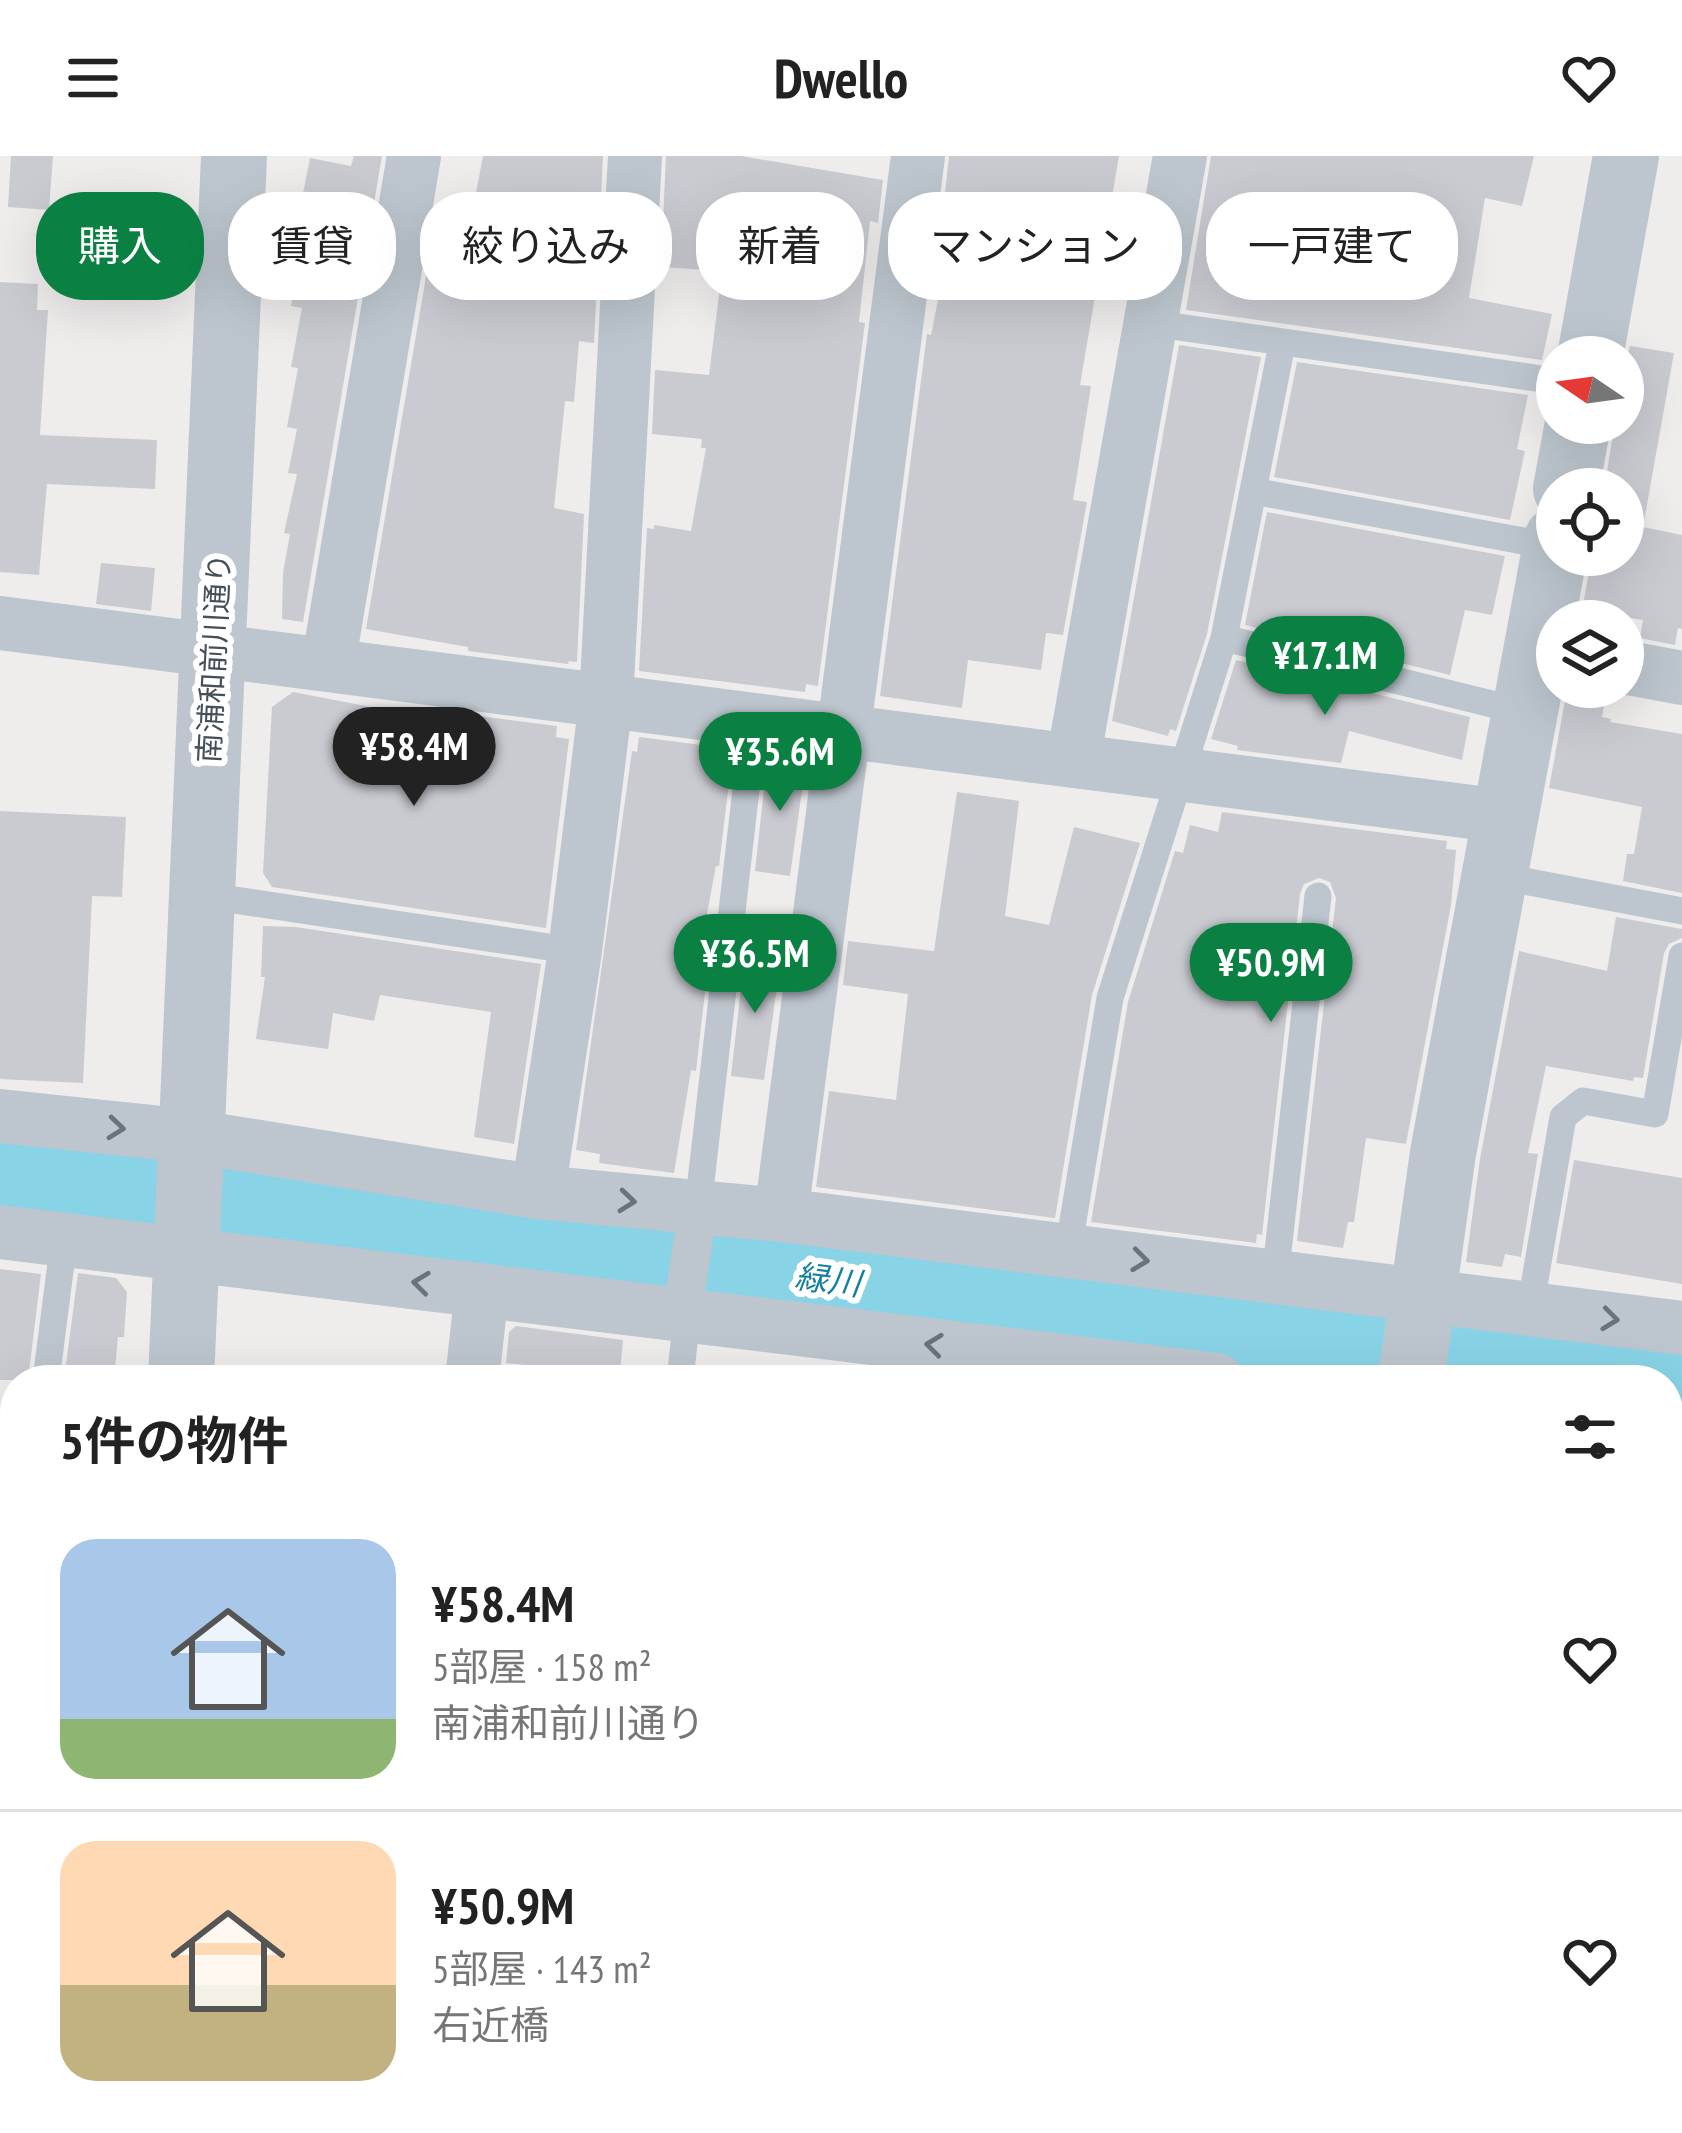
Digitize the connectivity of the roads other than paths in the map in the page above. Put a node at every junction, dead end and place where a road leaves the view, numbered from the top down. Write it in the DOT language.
graph roads {
  1 [pos="234,156"];
  2 [pos="414,156"];
  3 [pos="635,156"];
  4 [pos="918,156"];
  5 [pos="1180,156"];
  6 [pos="1626,156"];
  7 [pos="1150,323"];
  8 [pos="1594,336"];
  9 [pos="1282,344"];
  10 [pos="1536,378"];
  11 [pos="1253,491"];
  12 [pos="1536,540"];
  13 [pos="0,623"];
  14 [pos="1224,638"];
  15 [pos="213,651"];
  16 [pos="328,665"];
  17 [pos="1644,671"];
  18 [pos="1536,673"];
  19 [pos="1682,678"];
  20 [pos="1536,686"];
  21 [pos="606,701"];
  22 [pos="754,720"];
  23 [pos="842,731"];
  24 [pos="1073,761"];
  25 [pos="1179,774"];
  26 [pos="1498,845"];
  27 [pos="201,895"];
  28 [pos="1318,896"];
  29 [pos="1682,911"];
  30 [pos="575,951"];
  31 [pos="1682,956"];
  32 [pos="0,1116"];
  33 [pos="190,1148"];
  34 [pos="538,1192"];
  35 [pos="698,1208"];
  36 [pos="781,1215"];
  37 [pos="0,1232"];
  38 [pos="64,1240"];
  39 [pos="187,1249"];
  40 [pos="1068,1251"];
  41 [pos="1275,1277"];
  42 [pos="482,1290"];
  43 [pos="1423,1299"];
  44 [pos="1530,1309"];
  45 [pos="685,1315"];
  46 [pos="1682,1328"];
  47 [pos="48,1365"];
  48 [pos="183,1365"];
  49 [pos="474,1365"];
  50 [pos="681,1365"];
  51 [pos="989,1365"];
  52 [pos="1413,1365"];
  1 -- 15 [label="street, 南浦和前川通り"];
  2 -- 16 [label="street"];
  3 -- 21 [label="street"];
  4 -- 23 [label="street"];
  5 -- 7 [label="street"];
  6 -- 8 [label="street"];
  7 -- 9 [label="lane"];
  7 -- 24 [label="street"];
  9 -- 10 [label="lane"];
  9 -- 11 [label="lane"];
  11 -- 12 [label="lane"];
  11 -- 14 [label="lane"];
  13 -- 15 [label="street"];
  14 -- 18 [label="lane"];
  14 -- 25 [label="lane"];
  15 -- 16 [label="street"];
  15 -- 27 [label="street, 南浦和前川通り"];
  16 -- 21 [label="street"];
  17 -- 19 [label="street"];
  20 -- 26 [label="street"];
  21 -- 22 [label="street"];
  21 -- 30 [label="street"];
  22 -- 23 [label="street"];
  22 -- 35 [label="lane"];
  23 -- 24 [label="street"];
  23 -- 36 [label="street"];
  24 -- 25 [label="street"];
  25 -- 26 [label="street"];
  25 -- 40 [label="lane"];
  26 -- 29 [label="lane"];
  26 -- 43 [label="street"];
  27 -- 30 [label="lane"];
  27 -- 33 [label="street, 南浦和前川通り"];
  28 -- 41 [label="lane"];
  30 -- 34 [label="street"];
  31 -- 44 [label="lane"];
  32 -- 33 [label="street, one-way"];
  33 -- 34 [label="street"];
  33 -- 39 [label="street, 南浦和前川通り"];
  34 -- 35 [label="street, one-way"];
  35 -- 36 [label="street"];
  35 -- 45 [label="street"];
  36 -- 40 [label="street"];
  37 -- 38 [label="street"];
  38 -- 39 [label="street"];
  38 -- 47 [label="lane"];
  42 -- 39 [label="street, one-way"];
  39 -- 48 [label="street"];
  40 -- 41 [label="street, one-way"];
  41 -- 43 [label="street"];
  42 -- 45 [label="street"];
  42 -- 49 [label="street"];
  43 -- 44 [label="street"];
  43 -- 52 [label="street"];
  44 -- 46 [label="street, one-way"];
  45 -- 50 [label="lane"];
  51 -- 45 [label="street, one-way"];
}
